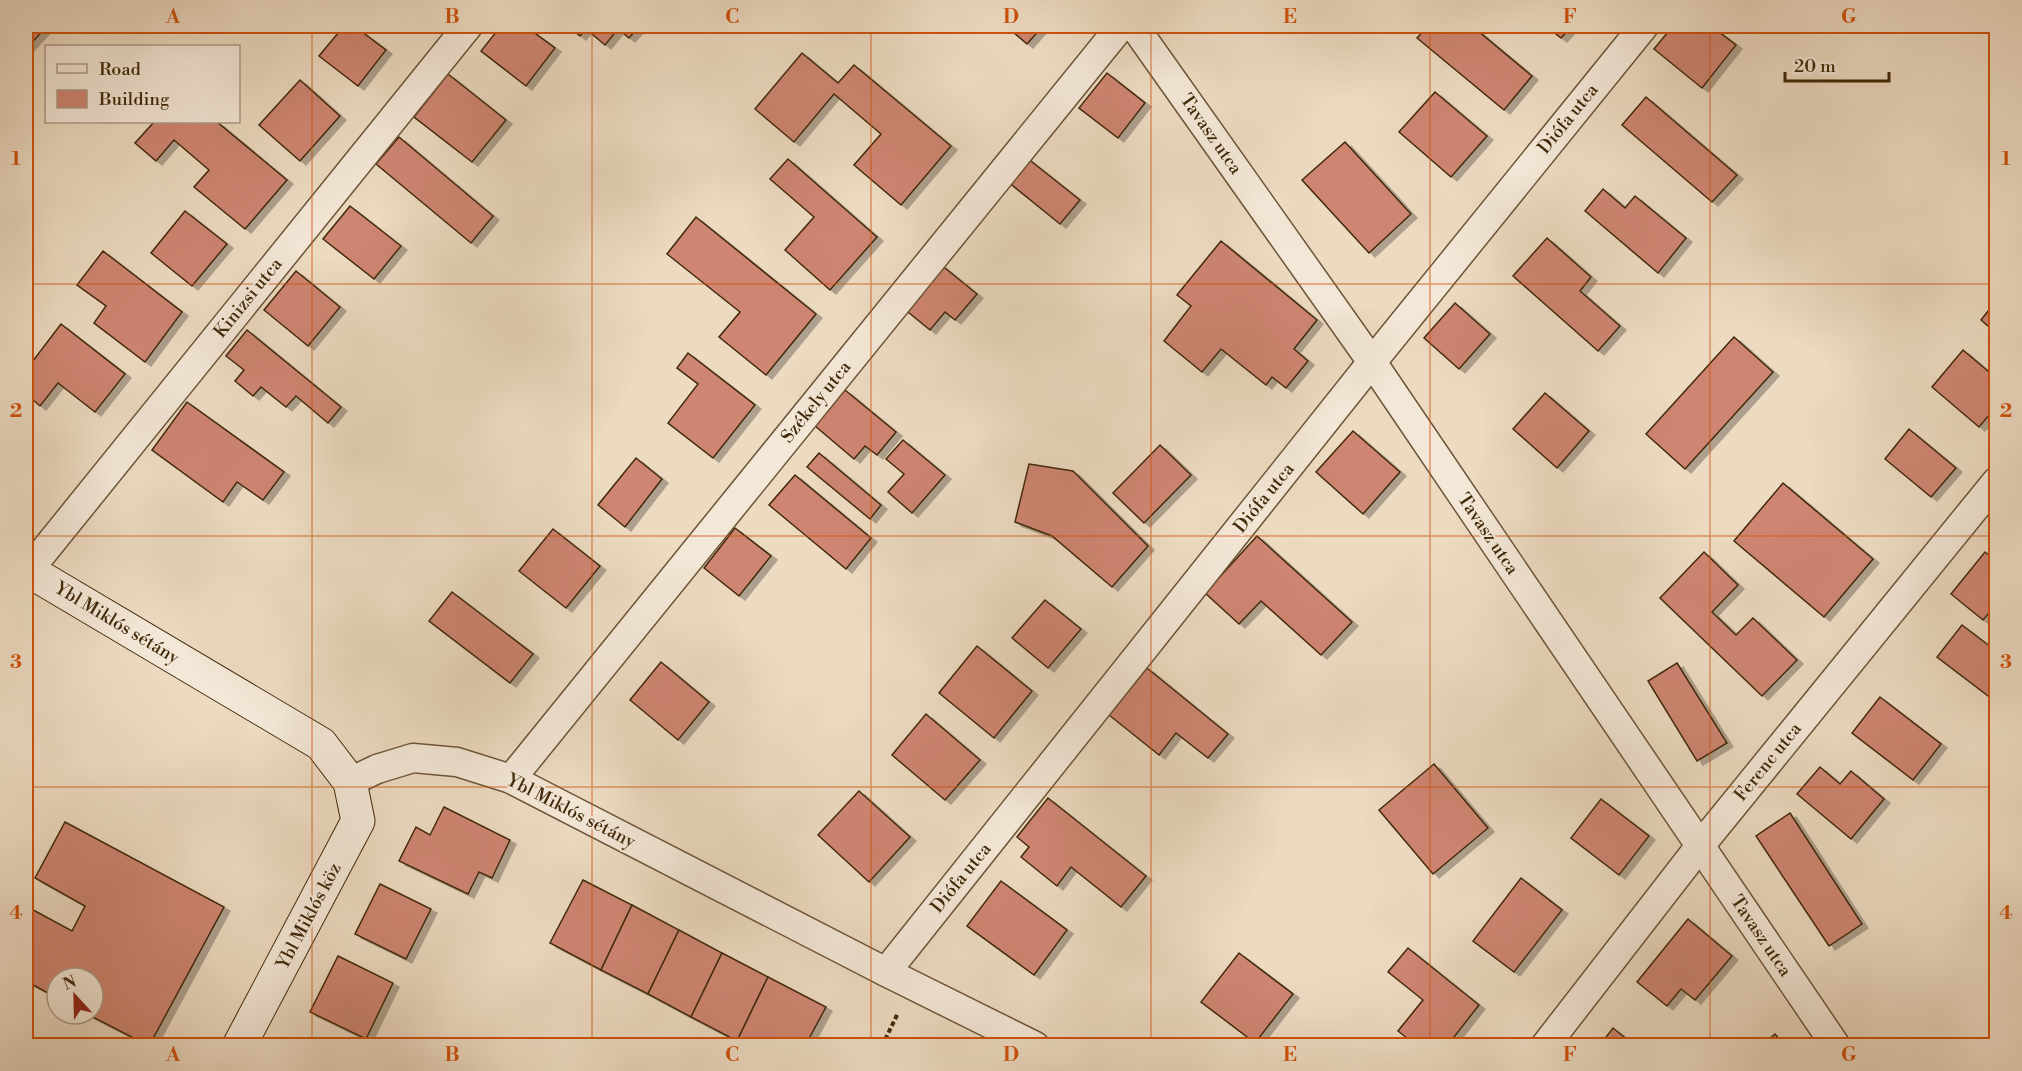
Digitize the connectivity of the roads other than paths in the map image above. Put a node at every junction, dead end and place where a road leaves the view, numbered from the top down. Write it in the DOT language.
graph roads {
  1 [pos="468,26"];
  2 [pos="1121,26"];
  3 [pos="1134,26"];
  4 [pos="1644,26"];
  5 [pos="1372,362"];
  6 [pos="1996,482"];
  7 [pos="27,570"];
  8 [pos="511,779"];
  9 [pos="350,782"];
  10 [pos="1700,846"];
  11 [pos="886,972"];
  12 [pos="239,1046"];
  13 [pos="1035,1046"];
  14 [pos="1545,1046"];
  15 [pos="1836,1046"];
  1 -- 7 [label="street, Kinizsi utca"];
  2 -- 8 [label="street, Székely utca"];
  3 -- 5 [label="street, Tavasz utca"];
  4 -- 5 [label="street, Diófa utca"];
  5 -- 10 [label="street, Tavasz utca"];
  5 -- 11 [label="street, Diófa utca"];
  6 -- 10 [label="street, Ferenc utca"];
  7 -- 9 [label="street, Ybl Miklós sétány"];
  8 -- 9 [label="street, Ybl Miklós sétány"];
  8 -- 11 [label="street, Ybl Miklós sétány"];
  9 -- 12 [label="street, Ybl Miklós köz"];
  10 -- 14 [label="street, Ferenc utca"];
  10 -- 15 [label="street, Tavasz utca"];
  11 -- 13 [label="street, Ybl Miklós sétány"];
}
